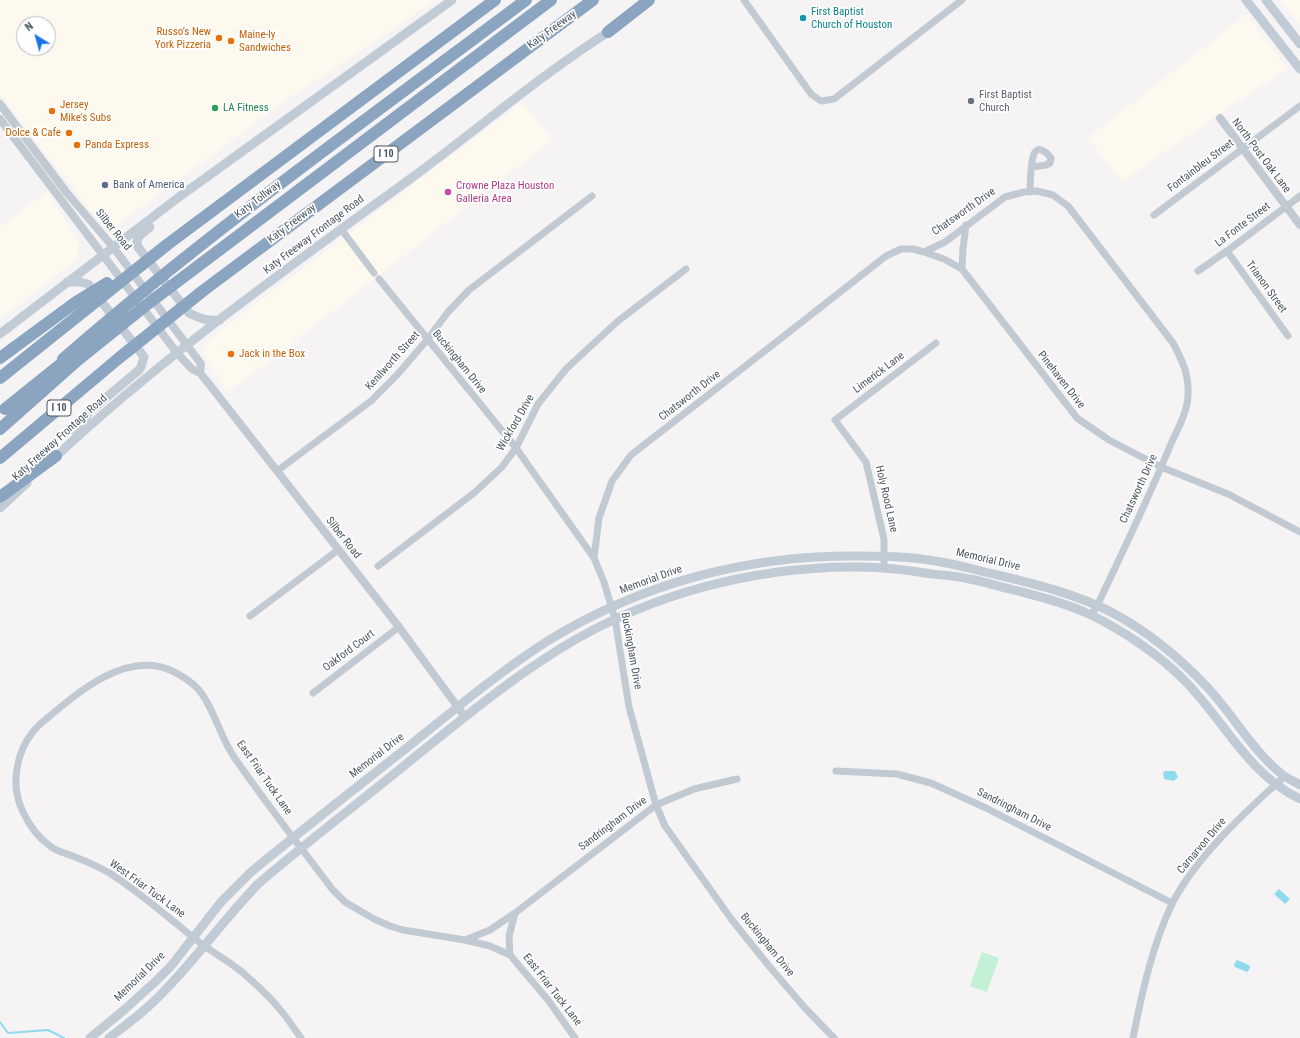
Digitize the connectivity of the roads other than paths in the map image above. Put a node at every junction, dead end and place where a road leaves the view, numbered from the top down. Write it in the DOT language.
graph roads {
  1 [pos="452,0"];
  2 [pos="495,0"];
  3 [pos="526,0"];
  4 [pos="593,0"];
  5 [pos="649,0"];
  6 [pos="657,0"];
  7 [pos="744,0"];
  8 [pos="962,0"];
  9 [pos="1246,0"];
  10 [pos="1266,0"];
  11 [pos="545,2"];
  12 [pos="608,32"];
  13 [pos="1300,44"];
  14 [pos="1300,69"];
  15 [pos="0,104"];
  16 [pos="1300,106"];
  17 [pos="11,118"];
  18 [pos="1220,118"];
  19 [pos="2,121"];
  20 [pos="1242,148"];
  21 [pos="230,160"];
  22 [pos="1032,167"];
  23 [pos="1030,192"];
  24 [pos="592,196"];
  25 [pos="1300,196"];
  26 [pos="1285,206"];
  27 [pos="1154,215"];
  28 [pos="966,225"];
  29 [pos="1300,225"];
  30 [pos="341,229"];
  31 [pos="113,247"];
  32 [pos="1227,251"];
  33 [pos="924,252"];
  34 [pos="103,255"];
  35 [pos="185,266"];
  36 [pos="686,269"];
  37 [pos="962,269"];
  38 [pos="1198,271"];
  39 [pos="374,273"];
  40 [pos="379,279"];
  41 [pos="67,282"];
  42 [pos="79,307"];
  43 [pos="220,320"];
  44 [pos="0,334"];
  45 [pos="99,335"];
  46 [pos="1288,336"];
  47 [pos="427,340"];
  48 [pos="936,343"];
  49 [pos="187,345"];
  50 [pos="177,353"];
  51 [pos="0,358"];
  52 [pos="200,373"];
  53 [pos="0,378"];
  54 [pos="2,411"];
  55 [pos="835,420"];
  56 [pos="0,429"];
  57 [pos="72,442"];
  58 [pos="516,448"];
  59 [pos="56,456"];
  60 [pos="0,458"];
  61 [pos="1161,467"];
  62 [pos="277,471"];
  63 [pos="0,496"];
  64 [pos="0,508"];
  65 [pos="1300,532"];
  66 [pos="338,550"];
  67 [pos="884,556"];
  68 [pos="594,558"];
  69 [pos="748,564"];
  70 [pos="378,566"];
  71 [pos="884,568"];
  72 [pos="750,576"];
  73 [pos="1097,606"];
  74 [pos="612,607"];
  75 [pos="1091,615"];
  76 [pos="250,616"];
  77 [pos="616,619"];
  78 [pos="399,627"];
  79 [pos="1178,659"];
  80 [pos="1171,668"];
  81 [pos="313,693"];
  82 [pos="457,708"];
  83 [pos="465,717"];
  84 [pos="23,749"];
  85 [pos="836,771"];
  86 [pos="1285,776"];
  87 [pos="737,779"];
  88 [pos="1276,784"];
  89 [pos="1300,785"];
  90 [pos="358,786"];
  91 [pos="366,797"];
  92 [pos="1300,800"];
  93 [pos="656,805"];
  94 [pos="293,838"];
  95 [pos="301,848"];
  96 [pos="1172,903"];
  97 [pos="515,913"];
  98 [pos="194,938"];
  99 [pos="466,940"];
  100 [pos="204,945"];
  101 [pos="510,955"];
  102 [pos="90,1038"];
  103 [pos="109,1038"];
  104 [pos="301,1038"];
  105 [pos="575,1038"];
  106 [pos="834,1038"];
  107 [pos="1133,1038"];
  1 -- 21 [label="main road"];
  2 -- 42 [label="highway"];
  3 -- 35 [label="highway, Katy Tollway"];
  4 -- 60 [label="highway, Katy Freeway / I 10"];
  5 -- 12 [label="highway"];
  6 -- 12 [label="main road, Katy Freeway Frontage Road"];
  7 -- 8 [label="street"];
  9 -- 14 [label="main road"];
  10 -- 13 [label="main road"];
  11 -- 35 [label="highway"];
  12 -- 30 [label="main road, Katy Freeway Frontage Road"];
  15 -- 17 [label="street, Silber Road"];
  16 -- 20 [label="street, Fontainbleu Street"];
  17 -- 19 [label="street"];
  17 -- 31 [label="street, Silber Road"];
  18 -- 20 [label="street, North Post Oak Lane"];
  19 -- 34 [label="street, Silber Road"];
  20 -- 26 [label="street, North Post Oak Lane"];
  20 -- 27 [label="street, Fontainbleu Street"];
  21 -- 31 [label="main road"];
  21 -- 43 [label="main road"];
  22 -- 23 [label="street"];
  23 -- 28 [label="street, Chatsworth Drive"];
  23 -- 61 [label="street, Chatsworth Drive"];
  24 -- 47 [label="street, Kenilworth Street"];
  25 -- 26 [label="street, La Fonte Street"];
  26 -- 29 [label="street, North Post Oak Lane"];
  26 -- 32 [label="street, La Fonte Street"];
  28 -- 33 [label="street, Chatsworth Drive"];
  28 -- 37 [label="street"];
  30 -- 39 [label="street"];
  30 -- 43 [label="main road, Katy Freeway Frontage Road"];
  31 -- 34 [label="main road"];
  31 -- 49 [label="street, Silber Road"];
  32 -- 38 [label="street, La Fonte Street"];
  32 -- 46 [label="street, Trianon Street"];
  33 -- 37 [label="street, Pinehaven Drive"];
  33 -- 68 [label="street, Chatsworth Drive"];
  34 -- 41 [label="main road"];
  34 -- 50 [label="street, Silber Road"];
  35 -- 45 [label="highway"];
  36 -- 58 [label="street, Wickford Drive"];
  37 -- 61 [label="street, Pinehaven Drive"];
  40 -- 47 [label="street, Buckingham Drive"];
  41 -- 44 [label="main road"];
  41 -- 57 [label="main road"];
  42 -- 51 [label="highway"];
  42 -- 53 [label="highway"];
  43 -- 49 [label="main road, Katy Freeway Frontage Road"];
  45 -- 54 [label="highway"];
  45 -- 56 [label="highway"];
  47 -- 58 [label="street, Buckingham Drive"];
  47 -- 62 [label="street, Kenilworth Street"];
  48 -- 55 [label="street, Limerick Lane"];
  49 -- 50 [label="main road, Katy Freeway Frontage Road"];
  49 -- 52 [label="street, Silber Road"];
  50 -- 52 [label="street, Silber Road"];
  50 -- 57 [label="main road, Katy Freeway Frontage Road"];
  52 -- 62 [label="street, Silber Road"];
  55 -- 67 [label="street, Holy Rood Lane"];
  57 -- 59 [label="main road, Katy Freeway Frontage Road"];
  58 -- 68 [label="street, Buckingham Drive"];
  58 -- 70 [label="street, Wickford Drive"];
  59 -- 63 [label="highway"];
  59 -- 64 [label="main road, Katy Freeway Frontage Road"];
  61 -- 65 [label="street, Pinehaven Drive"];
  61 -- 73 [label="street, Chatsworth Drive"];
  62 -- 66 [label="street, Silber Road"];
  66 -- 76 [label="street"];
  66 -- 78 [label="street, Silber Road"];
  67 -- 69 [label="main road, Memorial Drive"];
  67 -- 71 [label="street, Holy Rood Lane"];
  67 -- 73 [label="main road, Memorial Drive"];
  68 -- 74 [label="street, Buckingham Drive"];
  69 -- 72 [label="main road"];
  69 -- 74 [label="main road, Memorial Drive"];
  71 -- 72 [label="main road, Memorial Drive"];
  71 -- 75 [label="main road, Memorial Drive"];
  72 -- 77 [label="main road, Memorial Drive"];
  73 -- 75 [label="street, Chatsworth Drive"];
  73 -- 79 [label="main road, Memorial Drive"];
  74 -- 77 [label="street, Buckingham Drive"];
  74 -- 82 [label="main road, Memorial Drive"];
  75 -- 80 [label="main road, Memorial Drive"];
  77 -- 83 [label="main road, Memorial Drive"];
  77 -- 93 [label="street, Buckingham Drive"];
  78 -- 81 [label="street, Oakford Court"];
  78 -- 82 [label="street, Silber Road"];
  79 -- 80 [label="main road"];
  79 -- 86 [label="main road, Memorial Drive"];
  80 -- 88 [label="main road, Memorial Drive"];
  82 -- 83 [label="street, Silber Road"];
  82 -- 90 [label="main road, Memorial Drive"];
  83 -- 91 [label="main road, Memorial Drive"];
  84 -- 94 [label="street, East Friar Tuck Lane"];
  84 -- 98 [label="street, West Friar Tuck Lane"];
  85 -- 96 [label="street, Sandringham Drive"];
  86 -- 88 [label="street, Carnarvon Drive"];
  86 -- 89 [label="main road, Memorial Drive"];
  87 -- 93 [label="street, Sandringham Drive"];
  88 -- 92 [label="main road, Memorial Drive"];
  88 -- 96 [label="street, Carnarvon Drive"];
  90 -- 91 [label="main road"];
  90 -- 94 [label="main road, Memorial Drive"];
  91 -- 95 [label="main road, Memorial Drive"];
  93 -- 97 [label="street, Sandringham Drive"];
  93 -- 106 [label="street, Buckingham Drive"];
  94 -- 95 [label="street, East Friar Tuck Lane"];
  94 -- 98 [label="main road, Memorial Drive"];
  95 -- 99 [label="street, East Friar Tuck Lane"];
  95 -- 100 [label="main road, Memorial Drive"];
  96 -- 107 [label="street, Carnarvon Drive"];
  97 -- 99 [label="street, Sandringham Drive"];
  97 -- 101 [label="street"];
  98 -- 100 [label="street, West Friar Tuck Lane"];
  98 -- 102 [label="main road, Memorial Drive"];
  99 -- 101 [label="street, East Friar Tuck Lane"];
  100 -- 103 [label="main road, Memorial Drive"];
  100 -- 104 [label="street, West Friar Tuck Lane"];
  101 -- 105 [label="street, East Friar Tuck Lane"];
}
